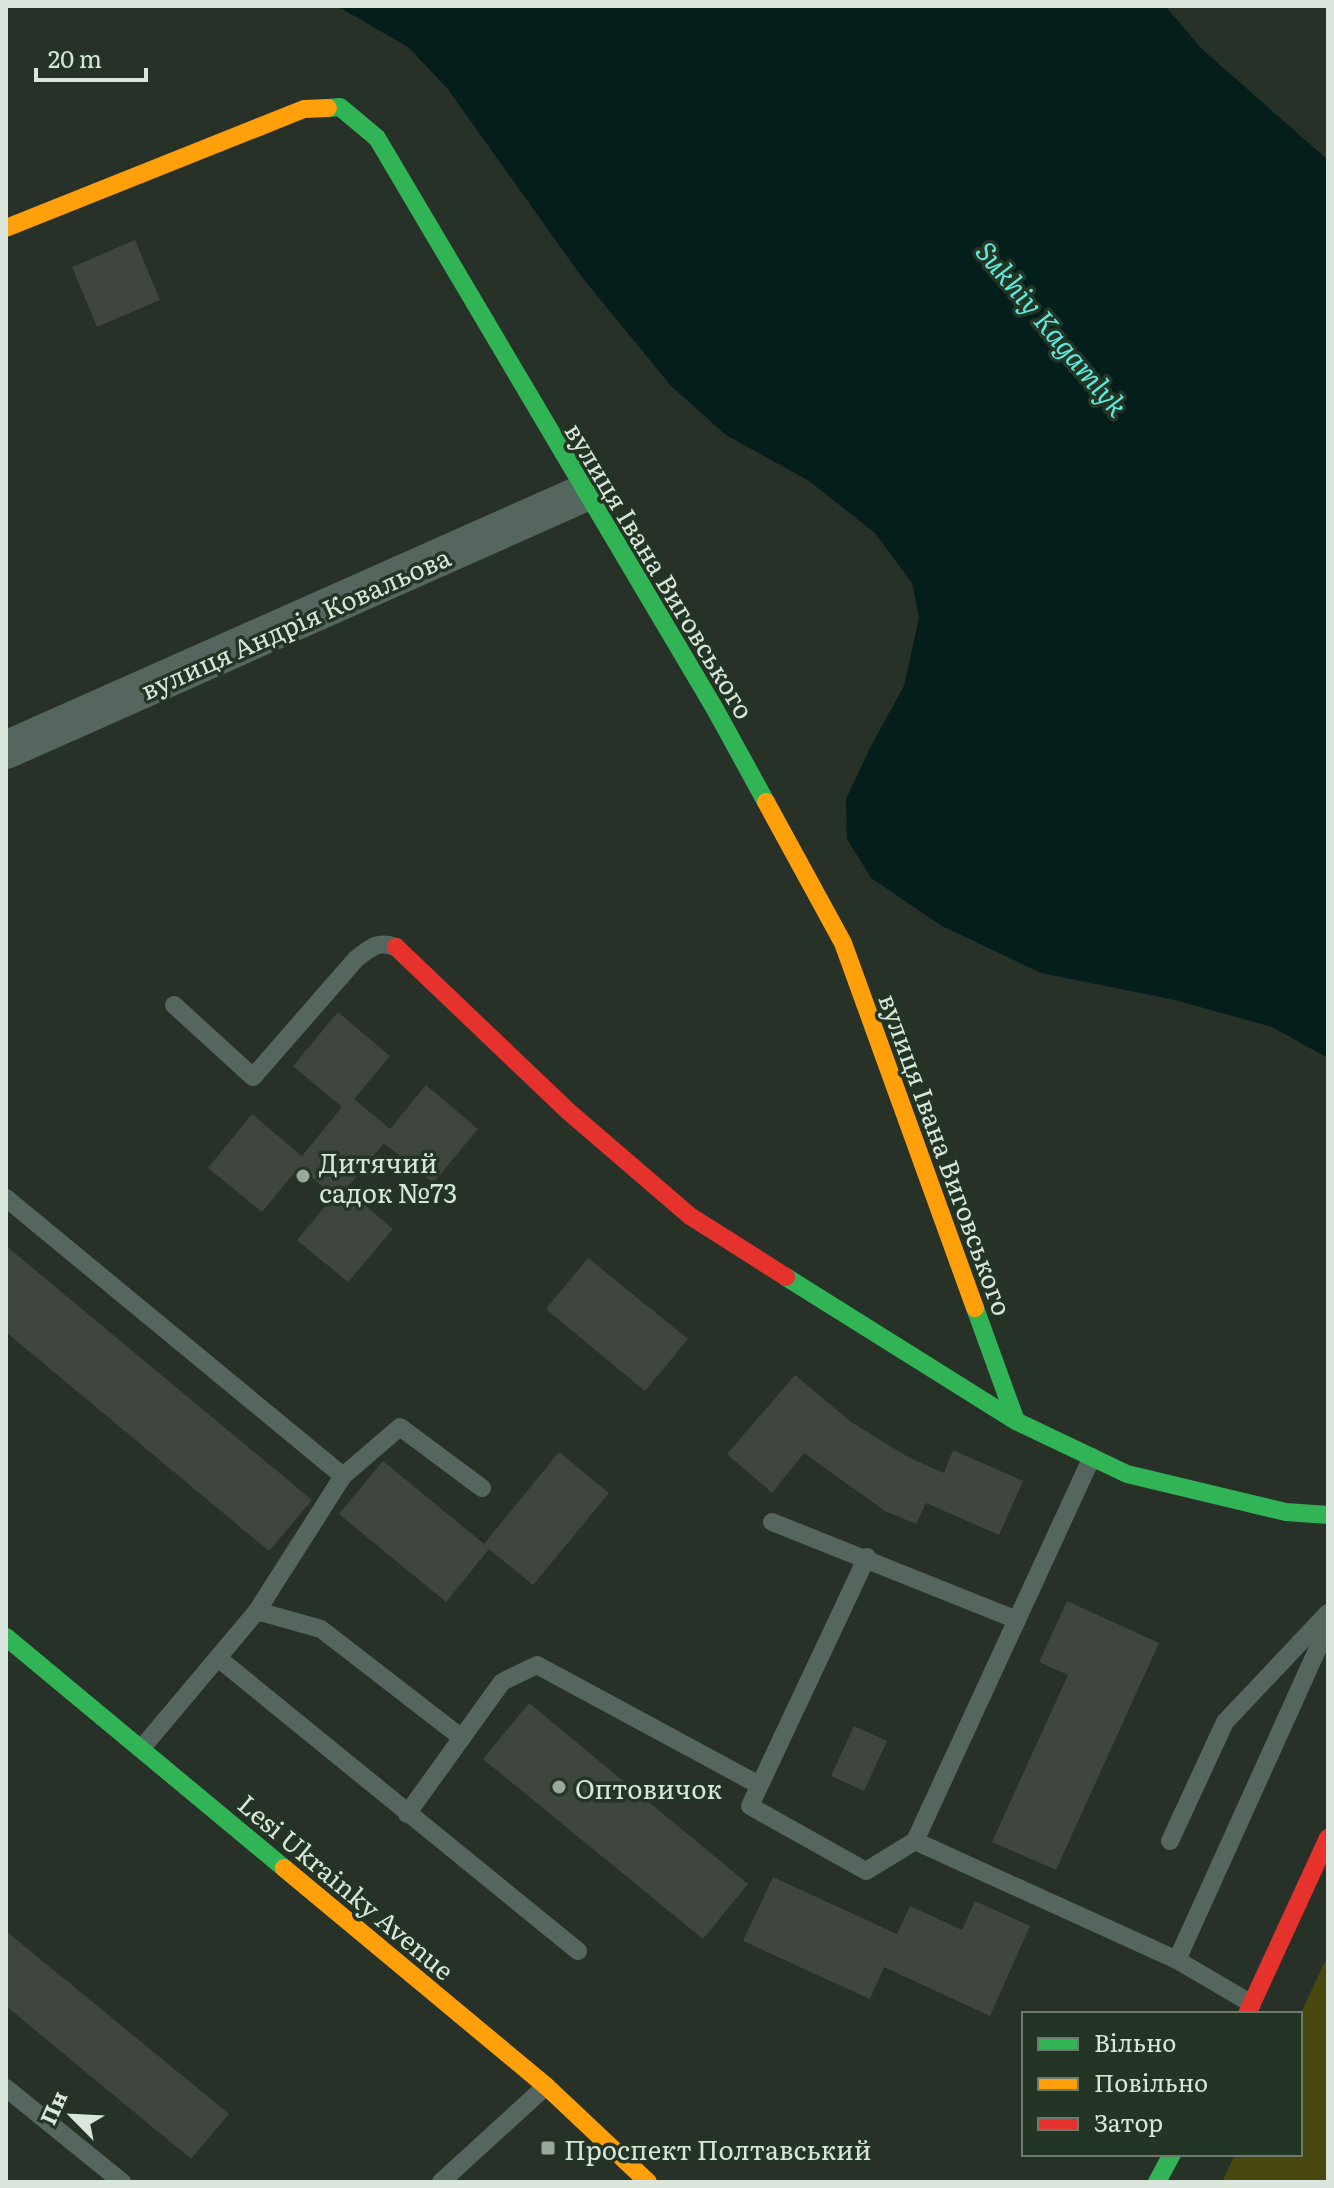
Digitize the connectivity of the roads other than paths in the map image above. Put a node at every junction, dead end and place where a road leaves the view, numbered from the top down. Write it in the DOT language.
graph roads {
  1 [pos="6,228"];
  2 [pos="584,493"];
  3 [pos="6,750"];
  4 [pos="396,947"];
  5 [pos="174,1005"];
  6 [pos="6,1198"];
  7 [pos="1016,1421"];
  8 [pos="1092,1457"];
  9 [pos="343,1476"];
  10 [pos="482,1488"];
  11 [pos="1328,1515"];
  12 [pos="772,1522"];
  13 [pos="867,1557"];
  14 [pos="257,1611"];
  15 [pos="1328,1613"];
  16 [pos="1017,1620"];
  17 [pos="1328,1626"];
  18 [pos="6,1637"];
  19 [pos="218,1658"];
  20 [pos="462,1738"];
  21 [pos="141,1749"];
  22 [pos="759,1785"];
  23 [pos="407,1814"];
  24 [pos="1328,1838"];
  25 [pos="915,1841"];
  26 [pos="1170,1841"];
  27 [pos="578,1951"];
  28 [pos="1177,1960"];
  29 [pos="1249,2011"];
  30 [pos="546,2086"];
  31 [pos="6,2088"];
  32 [pos="1171,2156"];
  33 [pos="455,2168"];
  34 [pos="122,2182"];
  35 [pos="441,2182"];
  36 [pos="469,2182"];
  37 [pos="648,2182"];
  38 [pos="1157,2182"];
  1 -- 2 [label="main road, вулиця Івана Виговського"];
  2 -- 3 [label="street, вулиця Андрія Ковальова"];
  2 -- 7 [label="main road, вулиця Івана Виговського"];
  4 -- 5 [label="lane"];
  4 -- 7 [label="main road"];
  6 -- 9 [label="lane"];
  7 -- 8 [label="main road"];
  8 -- 11 [label="main road"];
  8 -- 16 [label="lane"];
  9 -- 10 [label="lane"];
  9 -- 14 [label="lane"];
  12 -- 13 [label="lane"];
  13 -- 16 [label="lane"];
  13 -- 22 [label="lane"];
  14 -- 19 [label="lane"];
  14 -- 20 [label="lane"];
  15 -- 26 [label="lane"];
  16 -- 25 [label="lane"];
  17 -- 28 [label="lane"];
  18 -- 21 [label="main road, Lesi Ukrainky Avenue"];
  19 -- 21 [label="lane"];
  19 -- 23 [label="lane"];
  20 -- 22 [label="lane"];
  20 -- 23 [label="lane"];
  21 -- 30 [label="main road, Lesi Ukrainky Avenue"];
  22 -- 25 [label="lane"];
  23 -- 27 [label="lane"];
  24 -- 29 [label="main road"];
  25 -- 28 [label="lane"];
  28 -- 29 [label="lane"];
  30 -- 33 [label="lane"];
  30 -- 37 [label="main road, Lesi Ukrainky Avenue"];
  31 -- 34 [label="lane"];
  32 -- 38 [label="main road"];
  33 -- 35 [label="lane"];
  33 -- 36 [label="lane"];
}
